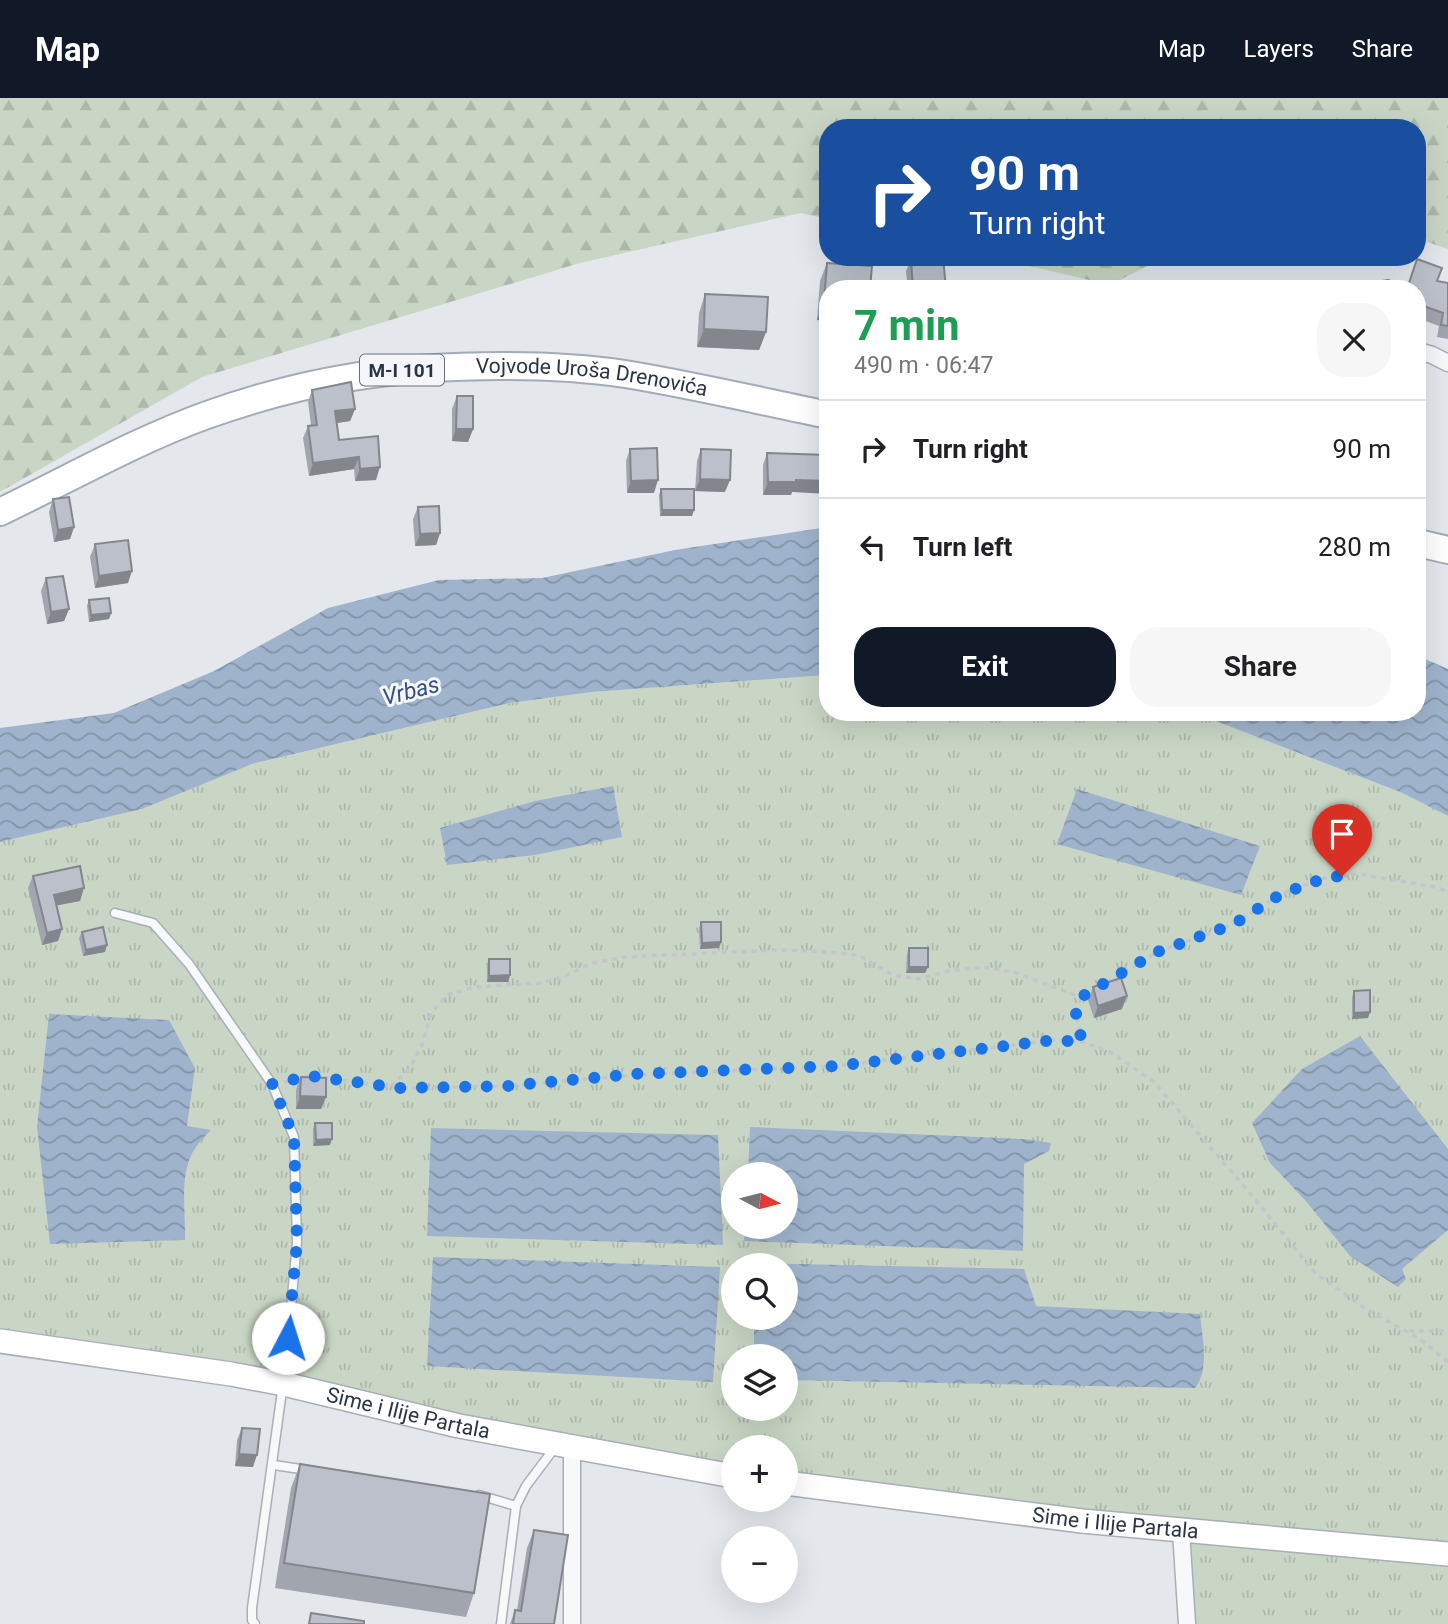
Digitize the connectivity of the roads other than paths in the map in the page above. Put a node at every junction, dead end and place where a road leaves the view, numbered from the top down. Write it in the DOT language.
graph roads {
  1 [pos="1426,353"];
  2 [pos="1448,363"];
  3 [pos="819,413"];
  4 [pos="0,512"];
  5 [pos="1426,545"];
  6 [pos="1448,550"];
  7 [pos="115,913"];
  8 [pos="0,1340"];
  9 [pos="284,1384"];
  10 [pos="565,1444"];
  11 [pos="274,1465"];
  12 [pos="314,1471"];
  13 [pos="721,1474"];
  14 [pos="798,1485"];
  15 [pos="473,1494"];
  16 [pos="516,1506"];
  17 [pos="1181,1531"];
  18 [pos="1448,1554"];
  19 [pos="255,1624"];
  20 [pos="501,1624"];
  21 [pos="572,1624"];
  22 [pos="1186,1624"];
  1 -- 2 [label="street"];
  3 -- 4 [label="main road, Vojvode Uroša Drenovića / M-I 101"];
  5 -- 6 [label="main road"];
  7 -- 9 [label="lane"];
  8 -- 9 [label="street, Sime i Ilije Partala"];
  9 -- 10 [label="street, Sime i Ilije Partala"];
  9 -- 11 [label="lane"];
  10 -- 13 [label="street, Sime i Ilije Partala"];
  10 -- 16 [label="lane"];
  10 -- 21 [label="street"];
  11 -- 12 [label="lane"];
  11 -- 19 [label="lane"];
  14 -- 17 [label="street, Sime i Ilije Partala"];
  15 -- 16 [label="lane"];
  16 -- 20 [label="lane"];
  17 -- 18 [label="street, Sime i Ilije Partala"];
  17 -- 22 [label="street"];
}
